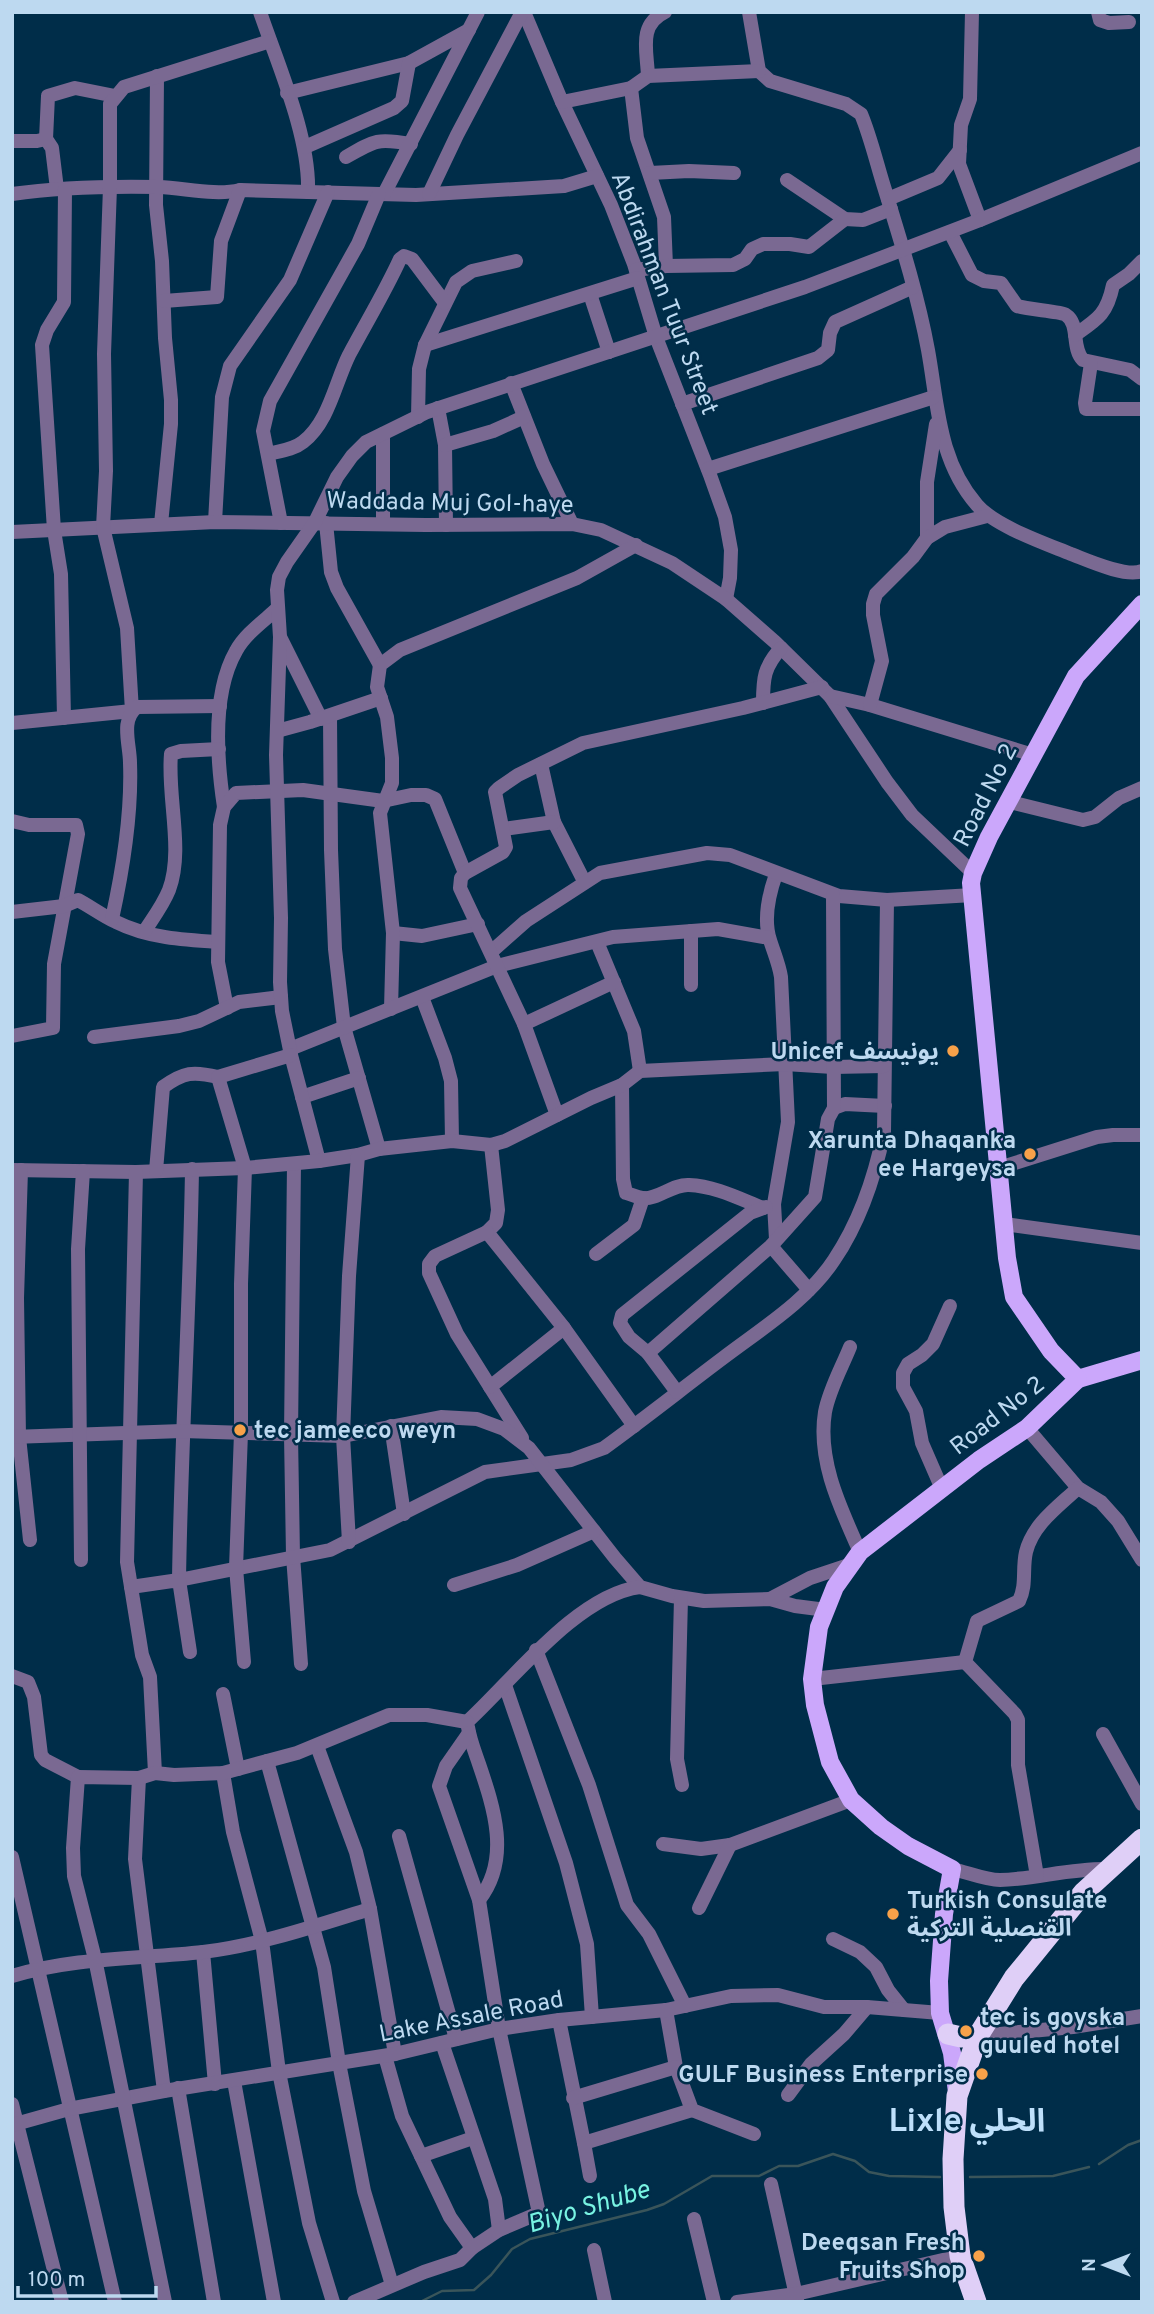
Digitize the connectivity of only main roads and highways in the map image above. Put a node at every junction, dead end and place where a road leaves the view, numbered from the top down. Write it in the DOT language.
graph roads {
  1 [pos="1142,604"];
  2 [pos="1142,1360"];
  3 [pos="1078,1379"];
  4 [pos="1142,1839"];
  5 [pos="948,2034"];
  6 [pos="978,2036"];
  7 [pos="957,2096"];
  8 [pos="976,2302"];
  1 -- 3 [label="main road, Road No 2"];
  2 -- 3 [label="main road"];
  3 -- 5 [label="main road, Road No 2"];
  4 -- 6 [label="highway"];
  5 -- 6 [label="highway"];
  5 -- 7 [label="main road"];
  6 -- 7 [label="highway"];
  7 -- 8 [label="highway"];
}
